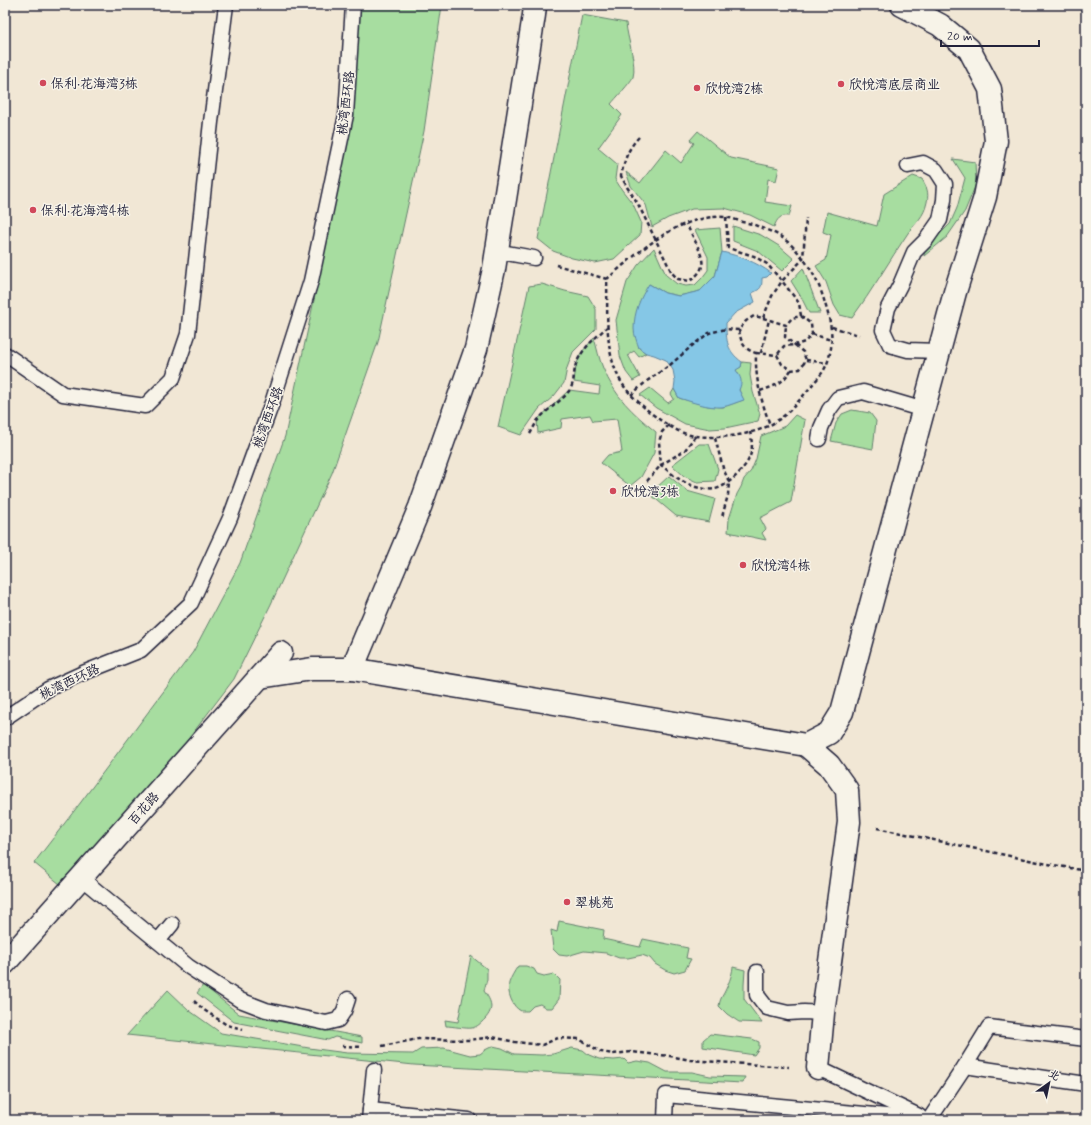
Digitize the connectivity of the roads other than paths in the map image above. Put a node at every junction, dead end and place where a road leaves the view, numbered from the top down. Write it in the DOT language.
graph roads {
  1 [pos="226,5"];
  2 [pos="353,5"];
  3 [pos="535,5"];
  4 [pos="902,5"];
  5 [pos="908,166"];
  6 [pos="496,250"];
  7 [pos="534,258"];
  8 [pos="938,351"];
  9 [pos="5,354"];
  10 [pos="924,410"];
  11 [pos="819,439"];
  12 [pos="281,653"];
  13 [pos="352,669"];
  14 [pos="260,677"];
  15 [pos="5,718"];
  16 [pos="806,745"];
  17 [pos="81,878"];
  18 [pos="172,924"];
  19 [pos="158,941"];
  20 [pos="5,963"];
  21 [pos="757,972"];
  22 [pos="348,999"];
  23 [pos="823,1013"];
  24 [pos="1086,1039"];
  25 [pos="966,1066"];
  26 [pos="818,1068"];
  27 [pos="374,1070"];
  28 [pos="1086,1084"];
  29 [pos="369,1115"];
  30 [pos="469,1120"];
  31 [pos="665,1120"];
  32 [pos="928,1120"];
  1 -- 9 [label="lane"];
  2 -- 15 [label="lane, 桃湾西环路"];
  3 -- 6 [label="street"];
  4 -- 8 [label="street"];
  5 -- 8 [label="lane"];
  6 -- 7 [label="lane"];
  6 -- 13 [label="street"];
  8 -- 10 [label="street"];
  10 -- 11 [label="lane"];
  10 -- 16 [label="street"];
  12 -- 14 [label="street, 百花路"];
  13 -- 14 [label="street"];
  13 -- 16 [label="street"];
  14 -- 17 [label="street, 百花路"];
  16 -- 23 [label="street"];
  17 -- 19 [label="lane"];
  17 -- 20 [label="street, 百花路"];
  18 -- 19 [label="lane"];
  19 -- 22 [label="lane"];
  21 -- 23 [label="lane"];
  23 -- 26 [label="street"];
  24 -- 25 [label="lane"];
  25 -- 28 [label="lane"];
  25 -- 32 [label="lane"];
  26 -- 32 [label="lane"];
  27 -- 29 [label="lane"];
  29 -- 30 [label="lane"];
  31 -- 32 [label="lane"];
}
